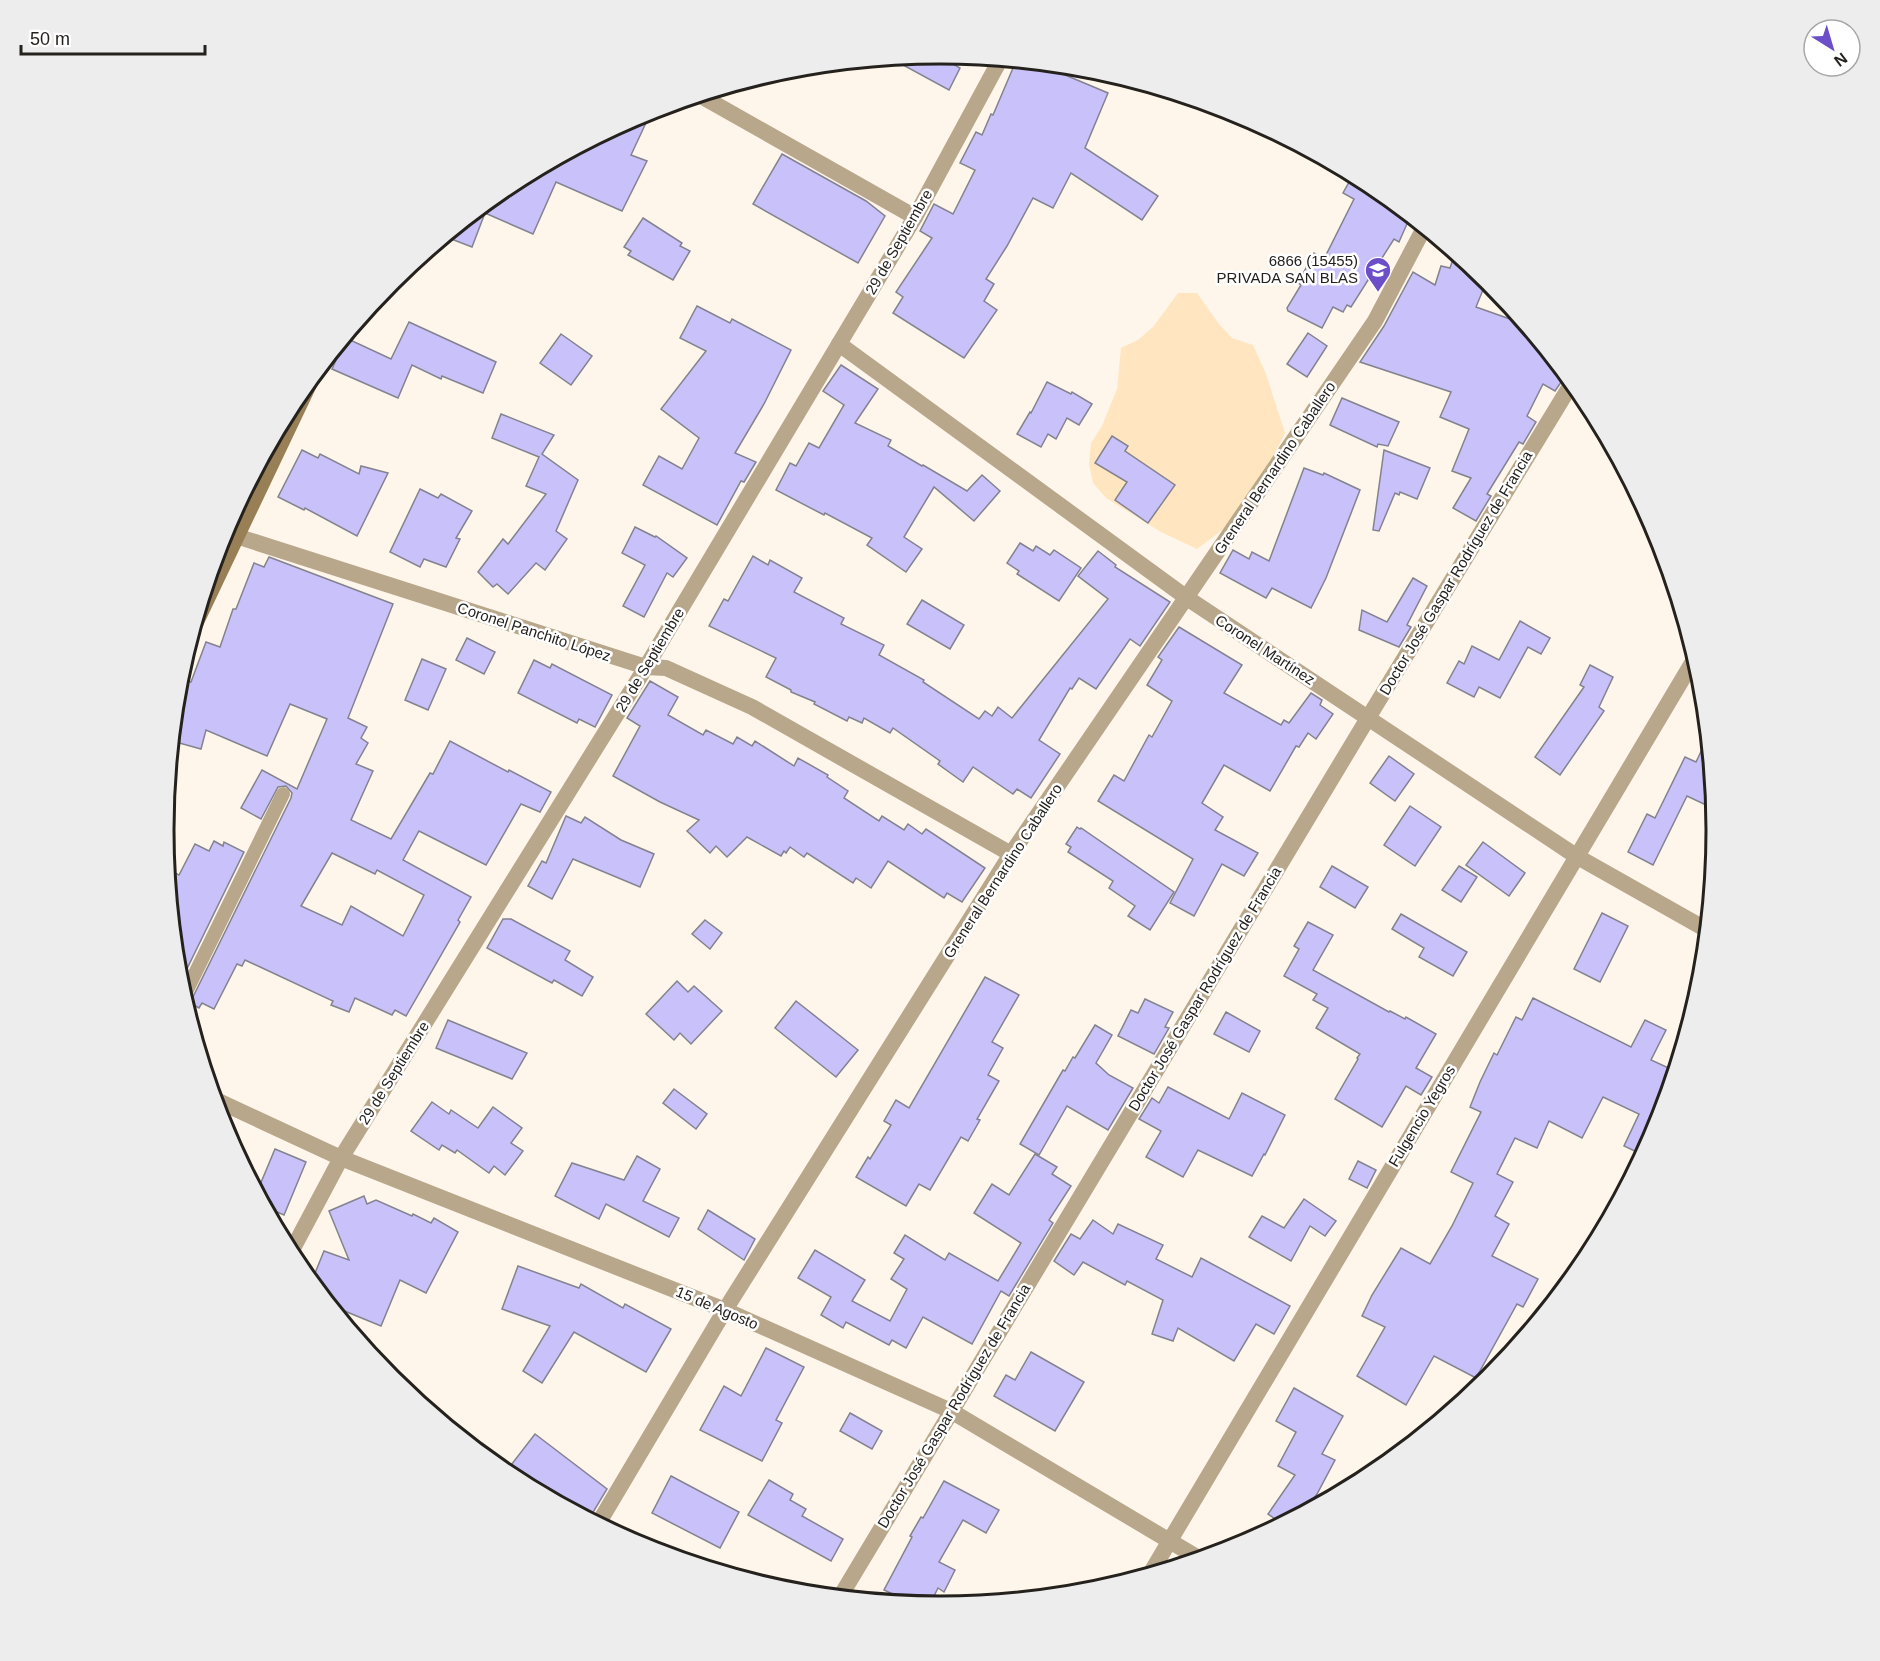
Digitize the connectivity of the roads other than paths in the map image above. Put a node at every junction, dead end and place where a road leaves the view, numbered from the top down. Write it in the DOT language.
graph roads {
  1 [pos="996,67"];
  2 [pos="709,101"];
  3 [pos="915,217"];
  4 [pos="1420,235"];
  5 [pos="839,344"];
  6 [pos="1567,391"];
  7 [pos="285,434"];
  8 [pos="236,536"];
  9 [pos="220,571"];
  10 [pos="1187,598"];
  11 [pos="646,668"];
  12 [pos="1688,669"];
  13 [pos="1368,718"];
  14 [pos="283,794"];
  15 [pos="1011,854"];
  16 [pos="1576,856"];
  17 [pos="1699,926"];
  18 [pos="190,984"];
  19 [pos="225,1104"];
  20 [pos="341,1158"];
  21 [pos="296,1244"];
  22 [pos="725,1310"];
  23 [pos="951,1411"];
  24 [pos="601,1518"];
  25 [pos="1169,1541"];
  26 [pos="1191,1554"];
  27 [pos="1155,1565"];
  28 [pos="844,1590"];
  1 -- 3 [label="street, 29 de Septiembre"];
  2 -- 3 [label="street"];
  3 -- 5 [label="street, 29 de Septiembre"];
  4 -- 10 [label="street, Greneral Bernardino Caballero"];
  5 -- 10 [label="street, Coronel Martínez"];
  5 -- 11 [label="street, 29 de Septiembre"];
  6 -- 13 [label="street, Doctor José Gaspar Rodríguez de Francia"];
  7 -- 8 [label="main road"];
  8 -- 9 [label="main road"];
  8 -- 11 [label="street, Coronel Panchito López"];
  10 -- 13 [label="street, Coronel Martínez"];
  10 -- 15 [label="street, Greneral Bernardino Caballero"];
  11 -- 15 [label="street, Coronel Panchito López"];
  11 -- 20 [label="street, 29 de Septiembre"];
  12 -- 16 [label="street, Fulgencio Yegros"];
  13 -- 16 [label="street, Coronel Martínez"];
  13 -- 23 [label="street, Doctor José Gaspar Rodríguez de Francia"];
  14 -- 18 [label="lane"];
  15 -- 22 [label="street, Greneral Bernardino Caballero"];
  16 -- 17 [label="street, Coronel Martínez"];
  16 -- 25 [label="street, Fulgencio Yegros"];
  19 -- 20 [label="street, 15 de Agosto"];
  20 -- 21 [label="street, 29 de Septiembre"];
  20 -- 22 [label="street, 15 de Agosto"];
  22 -- 23 [label="street, 15 de Agosto"];
  22 -- 24 [label="street, Greneral Bernardino Caballero"];
  23 -- 25 [label="street, 15 de Agosto"];
  23 -- 28 [label="street, Doctor José Gaspar Rodríguez de Francia"];
  25 -- 26 [label="street, 15 de Agosto"];
  25 -- 27 [label="street, Fulgencio Yegros"];
}
